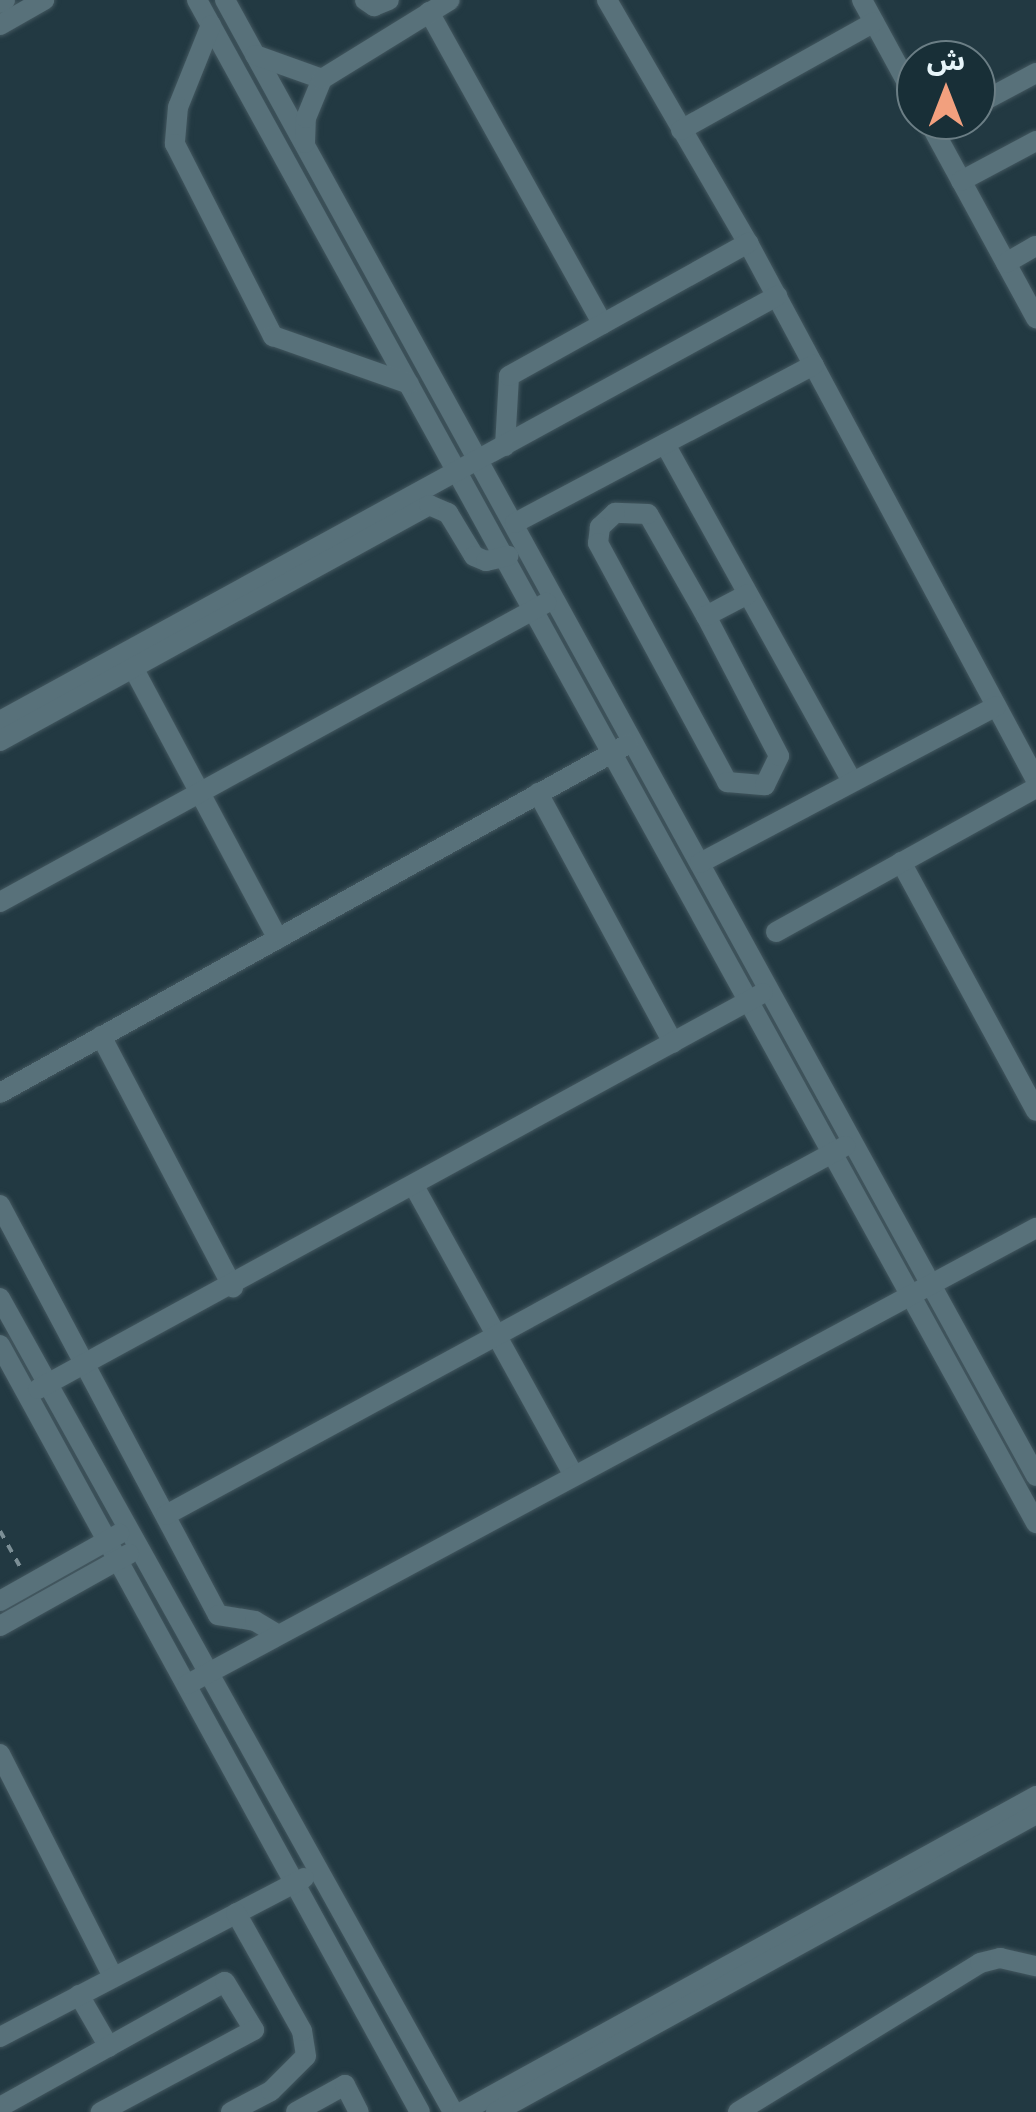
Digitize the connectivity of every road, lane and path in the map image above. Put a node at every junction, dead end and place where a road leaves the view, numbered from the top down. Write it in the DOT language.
graph roads {
  1 [pos="44,0"];
  2 [pos="197,0"];
  3 [pos="225,0"];
  4 [pos="364,0"];
  5 [pos="389,0"];
  6 [pos="450,0"];
  7 [pos="862,0"];
  8 [pos="616,3"];
  9 [pos="429,12"];
  10 [pos="874,22"];
  11 [pos="0,25"];
  12 [pos="211,25"];
  13 [pos="255,55"];
  14 [pos="896,62"];
  15 [pos="1036,73"];
  16 [pos="322,79"];
  17 [pos="996,94"];
  18 [pos="681,130"];
  19 [pos="943,140"];
  20 [pos="1036,141"];
  21 [pos="305,146"];
  22 [pos="962,181"];
  23 [pos="748,242"];
  24 [pos="1036,246"];
  25 [pos="1006,264"];
  26 [pos="777,296"];
  27 [pos="1036,318"];
  28 [pos="603,324"];
  29 [pos="814,366"];
  30 [pos="411,385"];
  31 [pos="665,444"];
  32 [pos="505,446"];
  33 [pos="481,459"];
  34 [pos="459,471"];
  35 [pos="515,523"];
  36 [pos="508,556"];
  37 [pos="748,594"];
  38 [pos="546,603"];
  39 [pos="706,616"];
  40 [pos="129,661"];
  41 [pos="996,706"];
  42 [pos="0,720"];
  43 [pos="0,742"];
  44 [pos="624,746"];
  45 [pos="1036,780"];
  46 [pos="852,782"];
  47 [pos="1036,788"];
  48 [pos="197,790"];
  49 [pos="538,793"];
  50 [pos="700,862"];
  51 [pos="901,862"];
  52 [pos="0,902"];
  53 [pos="776,932"];
  54 [pos="278,939"];
  55 [pos="761,994"];
  56 [pos="101,1036"];
  57 [pos="673,1044"];
  58 [pos="0,1092"];
  59 [pos="1036,1111"];
  60 [pos="845,1147"];
  61 [pos="414,1186"];
  62 [pos="0,1205"];
  63 [pos="1036,1228"];
  64 [pos="233,1286"];
  65 [pos="922,1288"];
  66 [pos="0,1298"];
  67 [pos="497,1337"];
  68 [pos="0,1345"];
  69 [pos="89,1366"];
  70 [pos="48,1384"];
  71 [pos="27,1394"];
  72 [pos="572,1472"];
  73 [pos="1036,1476"];
  74 [pos="166,1515"];
  75 [pos="1036,1523"];
  76 [pos="130,1528"];
  77 [pos="1,1535"];
  78 [pos="109,1540"];
  79 [pos="140,1548"];
  80 [pos="119,1560"];
  81 [pos="30,1584"];
  82 [pos="0,1601"];
  83 [pos="0,1626"];
  84 [pos="277,1634"];
  85 [pos="210,1674"];
  86 [pos="188,1684"];
  87 [pos="0,1754"];
  88 [pos="9,1794"];
  89 [pos="1036,1796"];
  90 [pos="1036,1814"];
  91 [pos="320,1872"];
  92 [pos="295,1882"];
  93 [pos="236,1913"];
  94 [pos="1036,1966"];
  95 [pos="114,1978"];
  96 [pos="79,1995"];
  97 [pos="0,2037"];
  98 [pos="109,2047"];
  99 [pos="0,2107"];
  100 [pos="101,2112"];
  101 [pos="231,2112"];
  102 [pos="296,2112"];
  103 [pos="359,2112"];
  104 [pos="420,2112"];
  105 [pos="453,2112"];
  106 [pos="462,2112"];
  107 [pos="496,2112"];
  108 [pos="738,2112"];
  1 -- 11 [label="lane"];
  2 -- 12 [label="lane"];
  3 -- 13 [label="lane"];
  4 -- 5 [label="lane"];
  6 -- 9 [label="lane"];
  7 -- 10 [label="lane"];
  8 -- 18 [label="lane"];
  9 -- 16 [label="lane"];
  9 -- 28 [label="lane"];
  10 -- 14 [label="lane"];
  10 -- 18 [label="lane"];
  12 -- 30 [label="lane"];
  12 -- 30 [label="lane"];
  13 -- 16 [label="lane"];
  13 -- 21 [label="lane"];
  15 -- 17 [label="lane"];
  16 -- 21 [label="lane"];
  18 -- 23 [label="lane"];
  19 -- 22 [label="lane"];
  20 -- 22 [label="lane"];
  21 -- 33 [label="lane"];
  22 -- 25 [label="lane"];
  23 -- 26 [label="lane"];
  23 -- 28 [label="lane"];
  24 -- 25 [label="lane"];
  25 -- 27 [label="lane"];
  26 -- 29 [label="lane"];
  26 -- 32 [label="lane"];
  28 -- 32 [label="lane"];
  29 -- 31 [label="lane"];
  29 -- 41 [label="lane"];
  30 -- 34 [label="lane"];
  31 -- 35 [label="lane"];
  31 -- 37 [label="lane"];
  32 -- 33 [label="lane"];
  33 -- 34 [label="lane"];
  33 -- 35 [label="lane"];
  34 -- 36 [label="lane"];
  34 -- 40 [label="lane"];
  35 -- 38 [label="lane"];
  36 -- 38 [label="lane"];
  36 -- 40 [label="lane"];
  37 -- 39 [label="lane"];
  37 -- 46 [label="lane"];
  38 -- 44 [label="lane"];
  38 -- 48 [label="lane"];
  39 -- 39 [label="lane"];
  40 -- 42 [label="lane"];
  40 -- 43 [label="lane"];
  40 -- 48 [label="lane"];
  41 -- 45 [label="lane"];
  41 -- 46 [label="lane"];
  44 -- 49 [label="lane"];
  44 -- 50 [label="lane"];
  44 -- 55 [label="lane"];
  46 -- 50 [label="lane"];
  47 -- 51 [label="lane"];
  48 -- 52 [label="lane"];
  48 -- 54 [label="lane"];
  49 -- 54 [label="lane"];
  49 -- 57 [label="lane"];
  50 -- 55 [label="lane"];
  51 -- 53 [label="lane"];
  51 -- 59 [label="lane"];
  54 -- 56 [label="lane"];
  55 -- 57 [label="lane"];
  55 -- 60 [label="lane"];
  56 -- 58 [label="lane"];
  56 -- 64 [label="lane"];
  57 -- 61 [label="lane"];
  60 -- 65 [label="lane"];
  60 -- 67 [label="lane"];
  61 -- 64 [label="lane"];
  61 -- 67 [label="lane"];
  62 -- 69 [label="lane"];
  63 -- 65 [label="lane"];
  64 -- 69 [label="lane"];
  65 -- 72 [label="lane"];
  65 -- 73 [label="lane"];
  65 -- 75 [label="lane"];
  66 -- 70 [label="lane"];
  67 -- 72 [label="lane"];
  67 -- 74 [label="lane"];
  68 -- 71 [label="lane"];
  69 -- 70 [label="lane"];
  69 -- 74 [label="lane"];
  70 -- 71 [label="lane"];
  70 -- 76 [label="lane"];
  71 -- 78 [label="lane"];
  72 -- 84 [label="lane"];
  74 -- 84 [label="lane"];
  76 -- 78 [label="lane"];
  76 -- 79 [label="lane"];
  77 -- 81 [label="path"];
  78 -- 80 [label="lane"];
  78 -- 81 [label="lane"];
  79 -- 80 [label="lane"];
  79 -- 85 [label="lane"];
  80 -- 83 [label="lane"];
  80 -- 86 [label="lane"];
  81 -- 82 [label="lane"];
  84 -- 85 [label="lane"];
  85 -- 86 [label="lane"];
  85 -- 91 [label="lane"];
  86 -- 92 [label="lane"];
  87 -- 88 [label="lane"];
  88 -- 95 [label="lane"];
  89 -- 106 [label="lane"];
  90 -- 107 [label="lane"];
  91 -- 92 [label="lane"];
  91 -- 105 [label="lane"];
  92 -- 93 [label="lane"];
  92 -- 104 [label="lane"];
  93 -- 95 [label="lane"];
  93 -- 101 [label="lane"];
  94 -- 108 [label="lane"];
  95 -- 96 [label="lane"];
  96 -- 97 [label="lane"];
  96 -- 98 [label="lane"];
  98 -- 99 [label="lane"];
  98 -- 100 [label="lane"];
  102 -- 103 [label="lane"];
}
